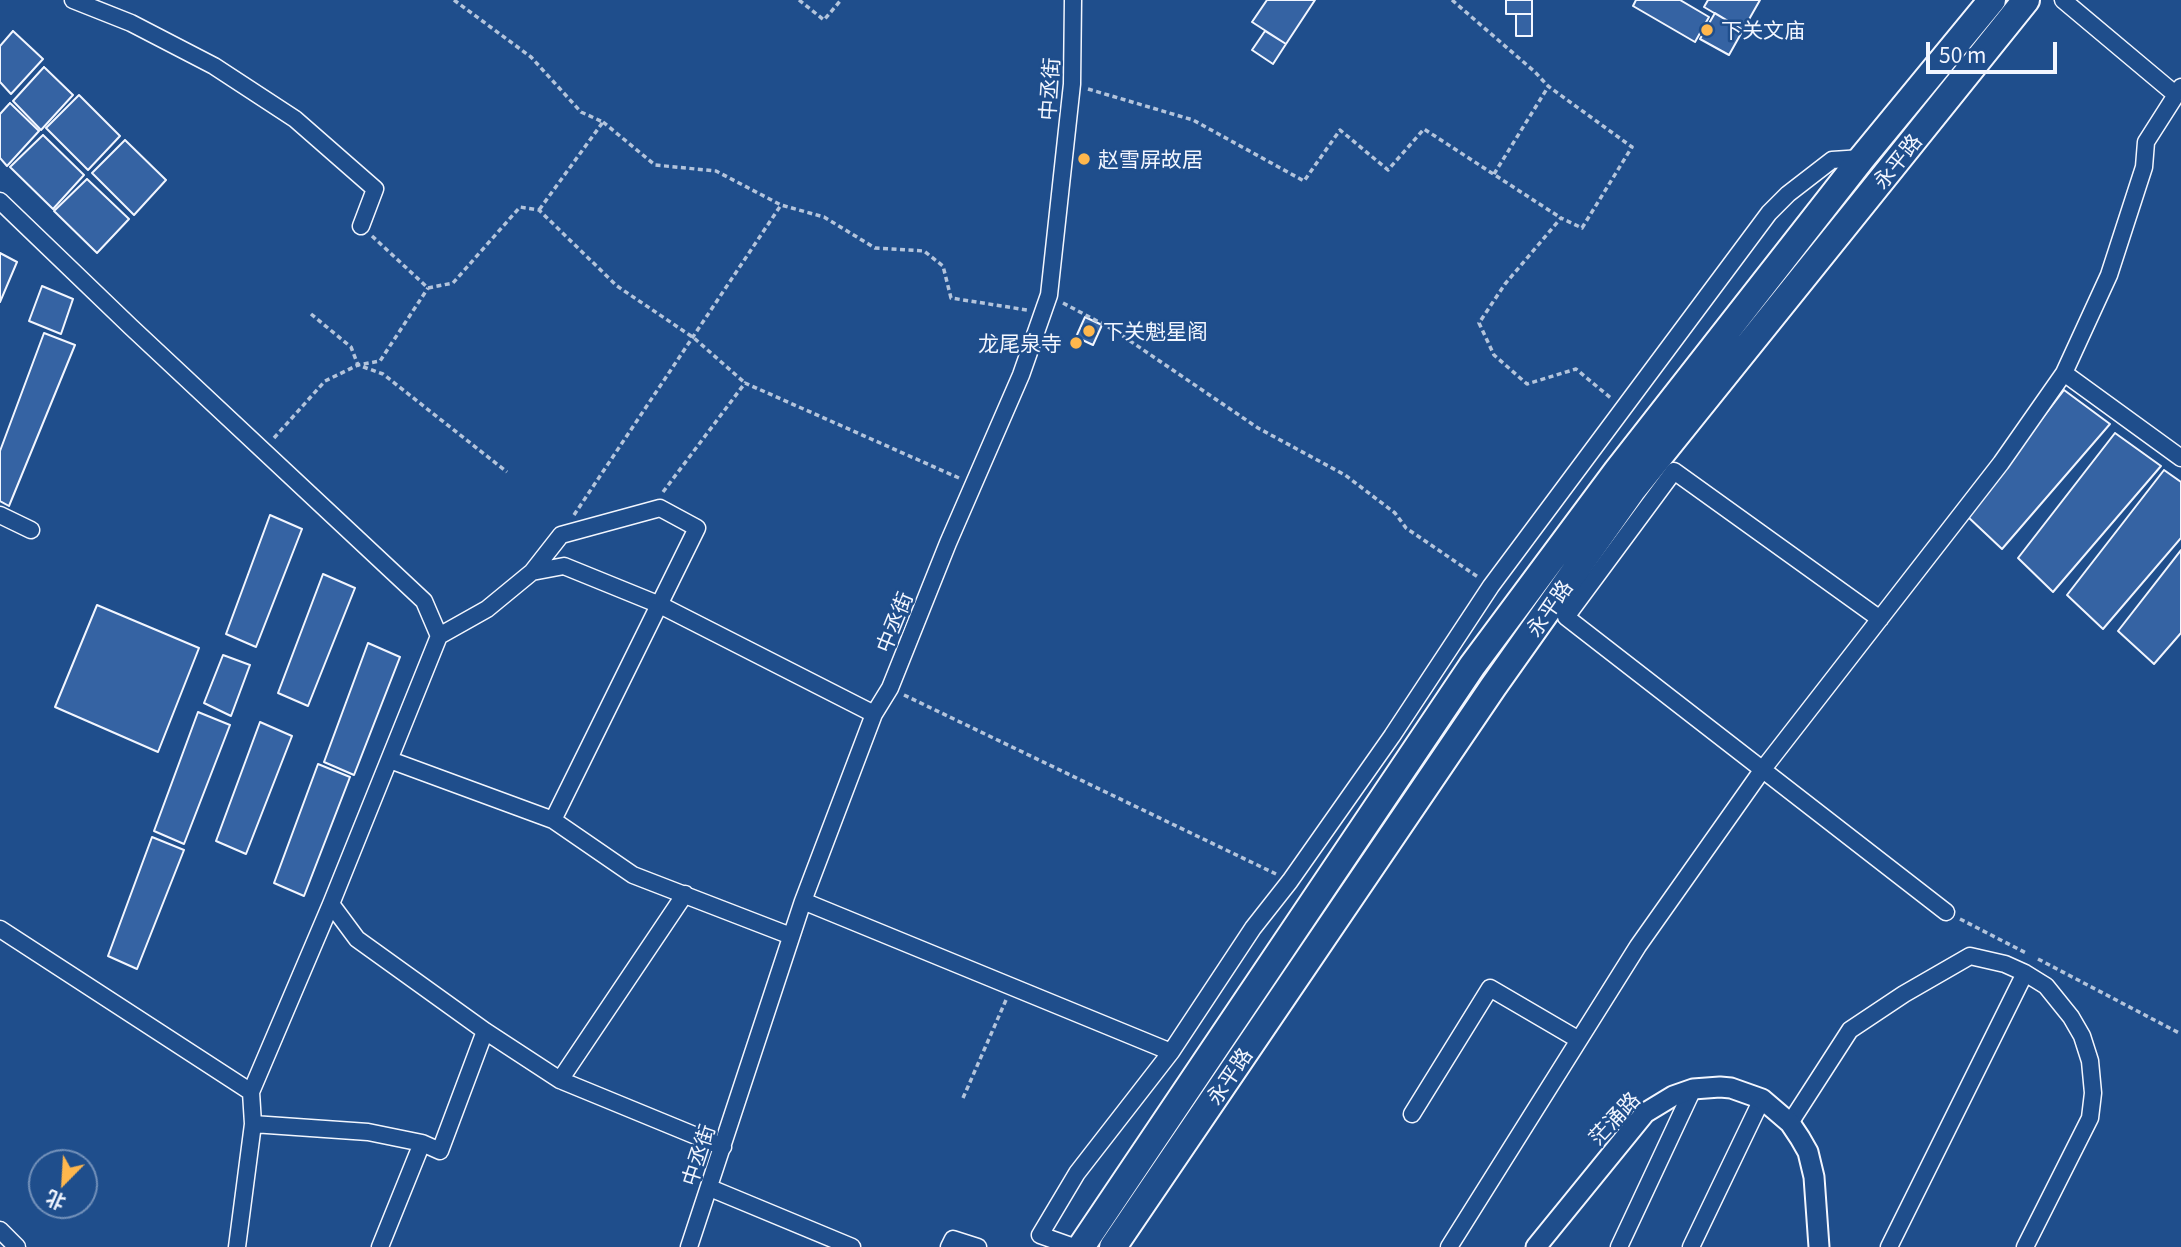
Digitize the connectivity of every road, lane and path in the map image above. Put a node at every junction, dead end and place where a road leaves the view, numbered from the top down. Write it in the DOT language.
graph roads {
  1 [pos="73,0"];
  2 [pos="454,0"];
  3 [pos="799,0"];
  4 [pos="841,0"];
  5 [pos="1073,0"];
  6 [pos="1452,0"];
  7 [pos="1992,0"];
  8 [pos="2026,0"];
  9 [pos="2063,0"];
  10 [pos="1072,84"];
  11 [pos="1548,86"];
  12 [pos="2178,91"];
  13 [pos="603,122"];
  14 [pos="1862,158"];
  15 [pos="1494,174"];
  16 [pos="0,201"];
  17 [pos="781,205"];
  18 [pos="539,210"];
  19 [pos="1561,218"];
  20 [pos="361,226"];
  21 [pos="428,288"];
  22 [pos="1049,295"];
  23 [pos="1043,312"];
  24 [pos="311,314"];
  25 [pos="694,338"];
  26 [pos="358,365"];
  27 [pos="2064,373"];
  28 [pos="745,383"];
  29 [pos="1622,408"];
  30 [pos="264,450"];
  31 [pos="2181,458"];
  32 [pos="508,472"];
  33 [pos="974,484"];
  34 [pos="649,511"];
  35 [pos="0,515"];
  36 [pos="31,530"];
  37 [pos="561,534"];
  38 [pos="532,572"];
  39 [pos="1490,586"];
  40 [pos="660,605"];
  41 [pos="1880,619"];
  42 [pos="439,636"];
  43 [pos="890,688"];
  44 [pos="874,714"];
  45 [pos="390,760"];
  46 [pos="1763,769"];
  47 [pos="553,820"];
  48 [pos="1290,881"];
  49 [pos="685,894"];
  50 [pos="803,901"];
  51 [pos="331,904"];
  52 [pos="1946,912"];
  53 [pos="0,929"];
  54 [pos="791,936"];
  55 [pos="2025,973"];
  56 [pos="1012,987"];
  57 [pos="485,1031"];
  58 [pos="2181,1034"];
  59 [pos="1579,1040"];
  60 [pos="1171,1052"];
  61 [pos="560,1080"];
  62 [pos="1693,1089"];
  63 [pos="251,1092"];
  64 [pos="963,1098"];
  65 [pos="1762,1099"];
  66 [pos="1412,1114"];
  67 [pos="1790,1123"];
  68 [pos="253,1124"];
  69 [pos="422,1143"];
  70 [pos="723,1147"];
  71 [pos="710,1188"];
  72 [pos="0,1230"];
  73 [pos="1034,1241"];
  74 [pos="18,1247"];
  75 [pos="237,1247"];
  76 [pos="380,1247"];
  77 [pos="689,1247"];
  78 [pos="852,1247"];
  79 [pos="949,1247"];
  80 [pos="978,1247"];
  81 [pos="1074,1247"];
  82 [pos="1081,1247"];
  83 [pos="1113,1247"];
  84 [pos="1448,1247"];
  85 [pos="1536,1247"];
  86 [pos="1619,1247"];
  87 [pos="1691,1247"];
  88 [pos="1819,1247"];
  89 [pos="1889,1247"];
  90 [pos="2025,1247"];
  1 -- 20 [label="street"];
  2 -- 13 [label="path"];
  3 -- 4 [label="path"];
  5 -- 10 [label="street, 中丞街"];
  6 -- 11 [label="path"];
  7 -- 14 [label="highway, 永平路"];
  8 -- 83 [label="highway, 永平路"];
  9 -- 12 [label="street"];
  10 -- 15 [label="path"];
  10 -- 22 [label="street, 中丞街"];
  11 -- 15 [label="path"];
  11 -- 19 [label="path"];
  12 -- 27 [label="street"];
  13 -- 17 [label="path"];
  13 -- 18 [label="path"];
  14 -- 29 [label="street"];
  14 -- 82 [label="highway, 永平路"];
  15 -- 19 [label="path"];
  16 -- 30 [label="street"];
  17 -- 23 [label="path"];
  17 -- 25 [label="path"];
  18 -- 21 [label="path"];
  18 -- 25 [label="path"];
  19 -- 29 [label="path"];
  20 -- 21 [label="path"];
  21 -- 26 [label="path"];
  22 -- 23 [label="street, 中丞街"];
  22 -- 39 [label="path"];
  23 -- 33 [label="street, 中丞街"];
  24 -- 26 [label="path"];
  25 -- 28 [label="path"];
  25 -- 37 [label="path"];
  26 -- 30 [label="path"];
  26 -- 32 [label="path"];
  27 -- 31 [label="street"];
  27 -- 41 [label="street"];
  28 -- 33 [label="path"];
  28 -- 34 [label="path"];
  29 -- 39 [label="street"];
  30 -- 42 [label="street"];
  33 -- 43 [label="street, 中丞街"];
  34 -- 37 [label="street"];
  34 -- 40 [label="street"];
  35 -- 36 [label="street"];
  37 -- 38 [label="street"];
  38 -- 40 [label="street"];
  38 -- 42 [label="street"];
  39 -- 48 [label="street"];
  40 -- 44 [label="street"];
  40 -- 47 [label="street"];
  41 -- 46 [label="street"];
  41 -- 46 [label="street"];
  42 -- 45 [label="street"];
  43 -- 44 [label="street, 中丞街"];
  43 -- 48 [label="path"];
  44 -- 50 [label="street, 中丞街"];
  45 -- 47 [label="street"];
  45 -- 51 [label="street"];
  46 -- 52 [label="street"];
  46 -- 59 [label="street"];
  47 -- 49 [label="street"];
  48 -- 60 [label="street"];
  49 -- 54 [label="street"];
  49 -- 61 [label="street"];
  50 -- 54 [label="street, 中丞街"];
  50 -- 56 [label="street"];
  51 -- 57 [label="street"];
  51 -- 63 [label="street"];
  52 -- 58 [label="path"];
  53 -- 63 [label="street"];
  54 -- 70 [label="street, 中丞街"];
  55 -- 67 [label="street"];
  55 -- 89 [label="street"];
  55 -- 90 [label="street"];
  56 -- 60 [label="street"];
  56 -- 64 [label="path"];
  57 -- 61 [label="street"];
  57 -- 69 [label="street"];
  59 -- 66 [label="street"];
  59 -- 84 [label="street"];
  60 -- 73 [label="street"];
  61 -- 70 [label="street"];
  62 -- 65 [label="street, 茫涌路"];
  62 -- 85 [label="street, 茫涌路"];
  62 -- 86 [label="street"];
  63 -- 68 [label="street"];
  65 -- 67 [label="street, 茫涌路"];
  65 -- 87 [label="street"];
  67 -- 88 [label="street, 茫涌路"];
  68 -- 69 [label="street"];
  68 -- 75 [label="street"];
  69 -- 76 [label="street"];
  70 -- 71 [label="street, 中丞街"];
  71 -- 77 [label="street, 中丞街"];
  71 -- 78 [label="street"];
  72 -- 74 [label="street"];
  73 -- 81 [label="street"];
  79 -- 80 [label="street"];
}
